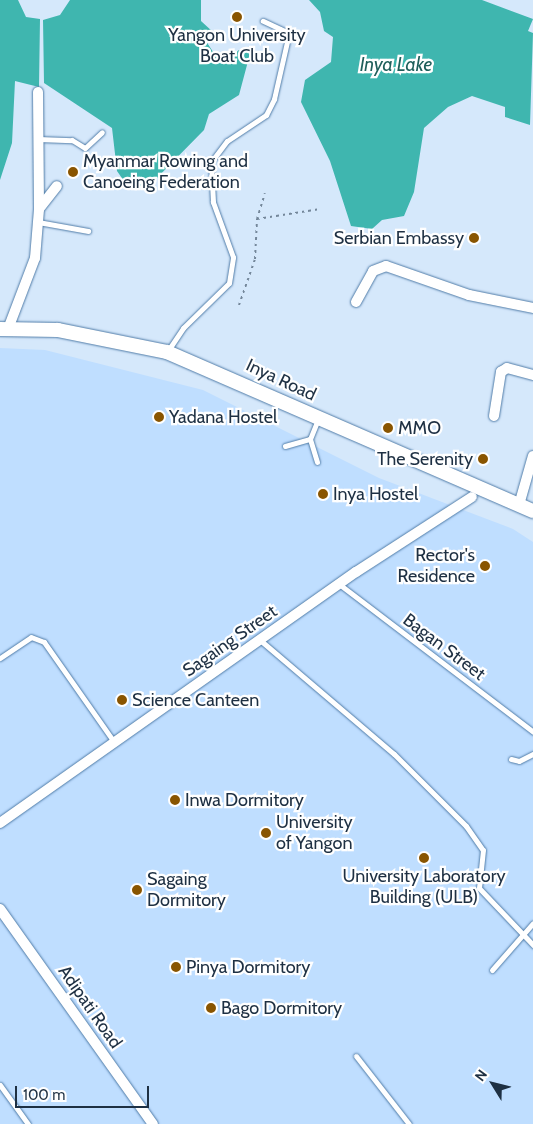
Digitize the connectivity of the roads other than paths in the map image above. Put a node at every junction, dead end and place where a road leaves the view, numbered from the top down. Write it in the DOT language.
graph roads {
  1 [pos="263,21"];
  2 [pos="38,92"];
  3 [pos="102,132"];
  4 [pos="37,139"];
  5 [pos="57,186"];
  6 [pos="39,209"];
  7 [pos="38,222"];
  8 [pos="88,231"];
  9 [pos="356,302"];
  10 [pos="533,308"];
  11 [pos="4,329"];
  12 [pos="167,352"];
  13 [pos="533,375"];
  14 [pos="494,416"];
  15 [pos="318,418"];
  16 [pos="310,438"];
  17 [pos="285,446"];
  18 [pos="533,456"];
  19 [pos="317,462"];
  20 [pos="477,493"];
  21 [pos="519,505"];
  22 [pos="533,511"];
  23 [pos="339,584"];
  24 [pos="260,640"];
  25 [pos="0,658"];
  26 [pos="533,732"];
  27 [pos="114,743"];
  28 [pos="533,754"];
  29 [pos="511,759"];
  30 [pos="0,823"];
  31 [pos="0,909"];
  32 [pos="533,923"];
  33 [pos="522,932"];
  34 [pos="533,945"];
  35 [pos="492,970"];
  36 [pos="356,1056"];
  37 [pos="0,1085"];
  38 [pos="28,1124"];
  39 [pos="154,1124"];
  40 [pos="410,1124"];
  1 -- 12 [label="lane"];
  2 -- 4 [label="street"];
  3 -- 4 [label="lane"];
  4 -- 6 [label="street"];
  5 -- 6 [label="street"];
  6 -- 7 [label="street"];
  7 -- 8 [label="lane"];
  7 -- 11 [label="street"];
  9 -- 10 [label="street"];
  11 -- 12 [label="main road, Inya Road"];
  12 -- 15 [label="main road, Inya Road"];
  13 -- 14 [label="street"];
  15 -- 16 [label="lane"];
  15 -- 20 [label="main road, Inya Road"];
  16 -- 17 [label="lane"];
  16 -- 19 [label="lane"];
  18 -- 21 [label="street"];
  20 -- 21 [label="main road, Inya Road"];
  20 -- 23 [label="street, Sagaing Street"];
  21 -- 22 [label="main road, Inya Road"];
  23 -- 24 [label="street, Sagaing Street"];
  23 -- 26 [label="lane, Bagan Street"];
  24 -- 27 [label="street, Sagaing Street"];
  24 -- 33 [label="lane"];
  25 -- 27 [label="lane"];
  27 -- 30 [label="street, Sagaing Street"];
  28 -- 29 [label="lane"];
  31 -- 39 [label="street, Adipati Road"];
  32 -- 33 [label="lane"];
  33 -- 34 [label="lane"];
  33 -- 35 [label="lane"];
  36 -- 40 [label="lane"];
  37 -- 38 [label="lane"];
}
